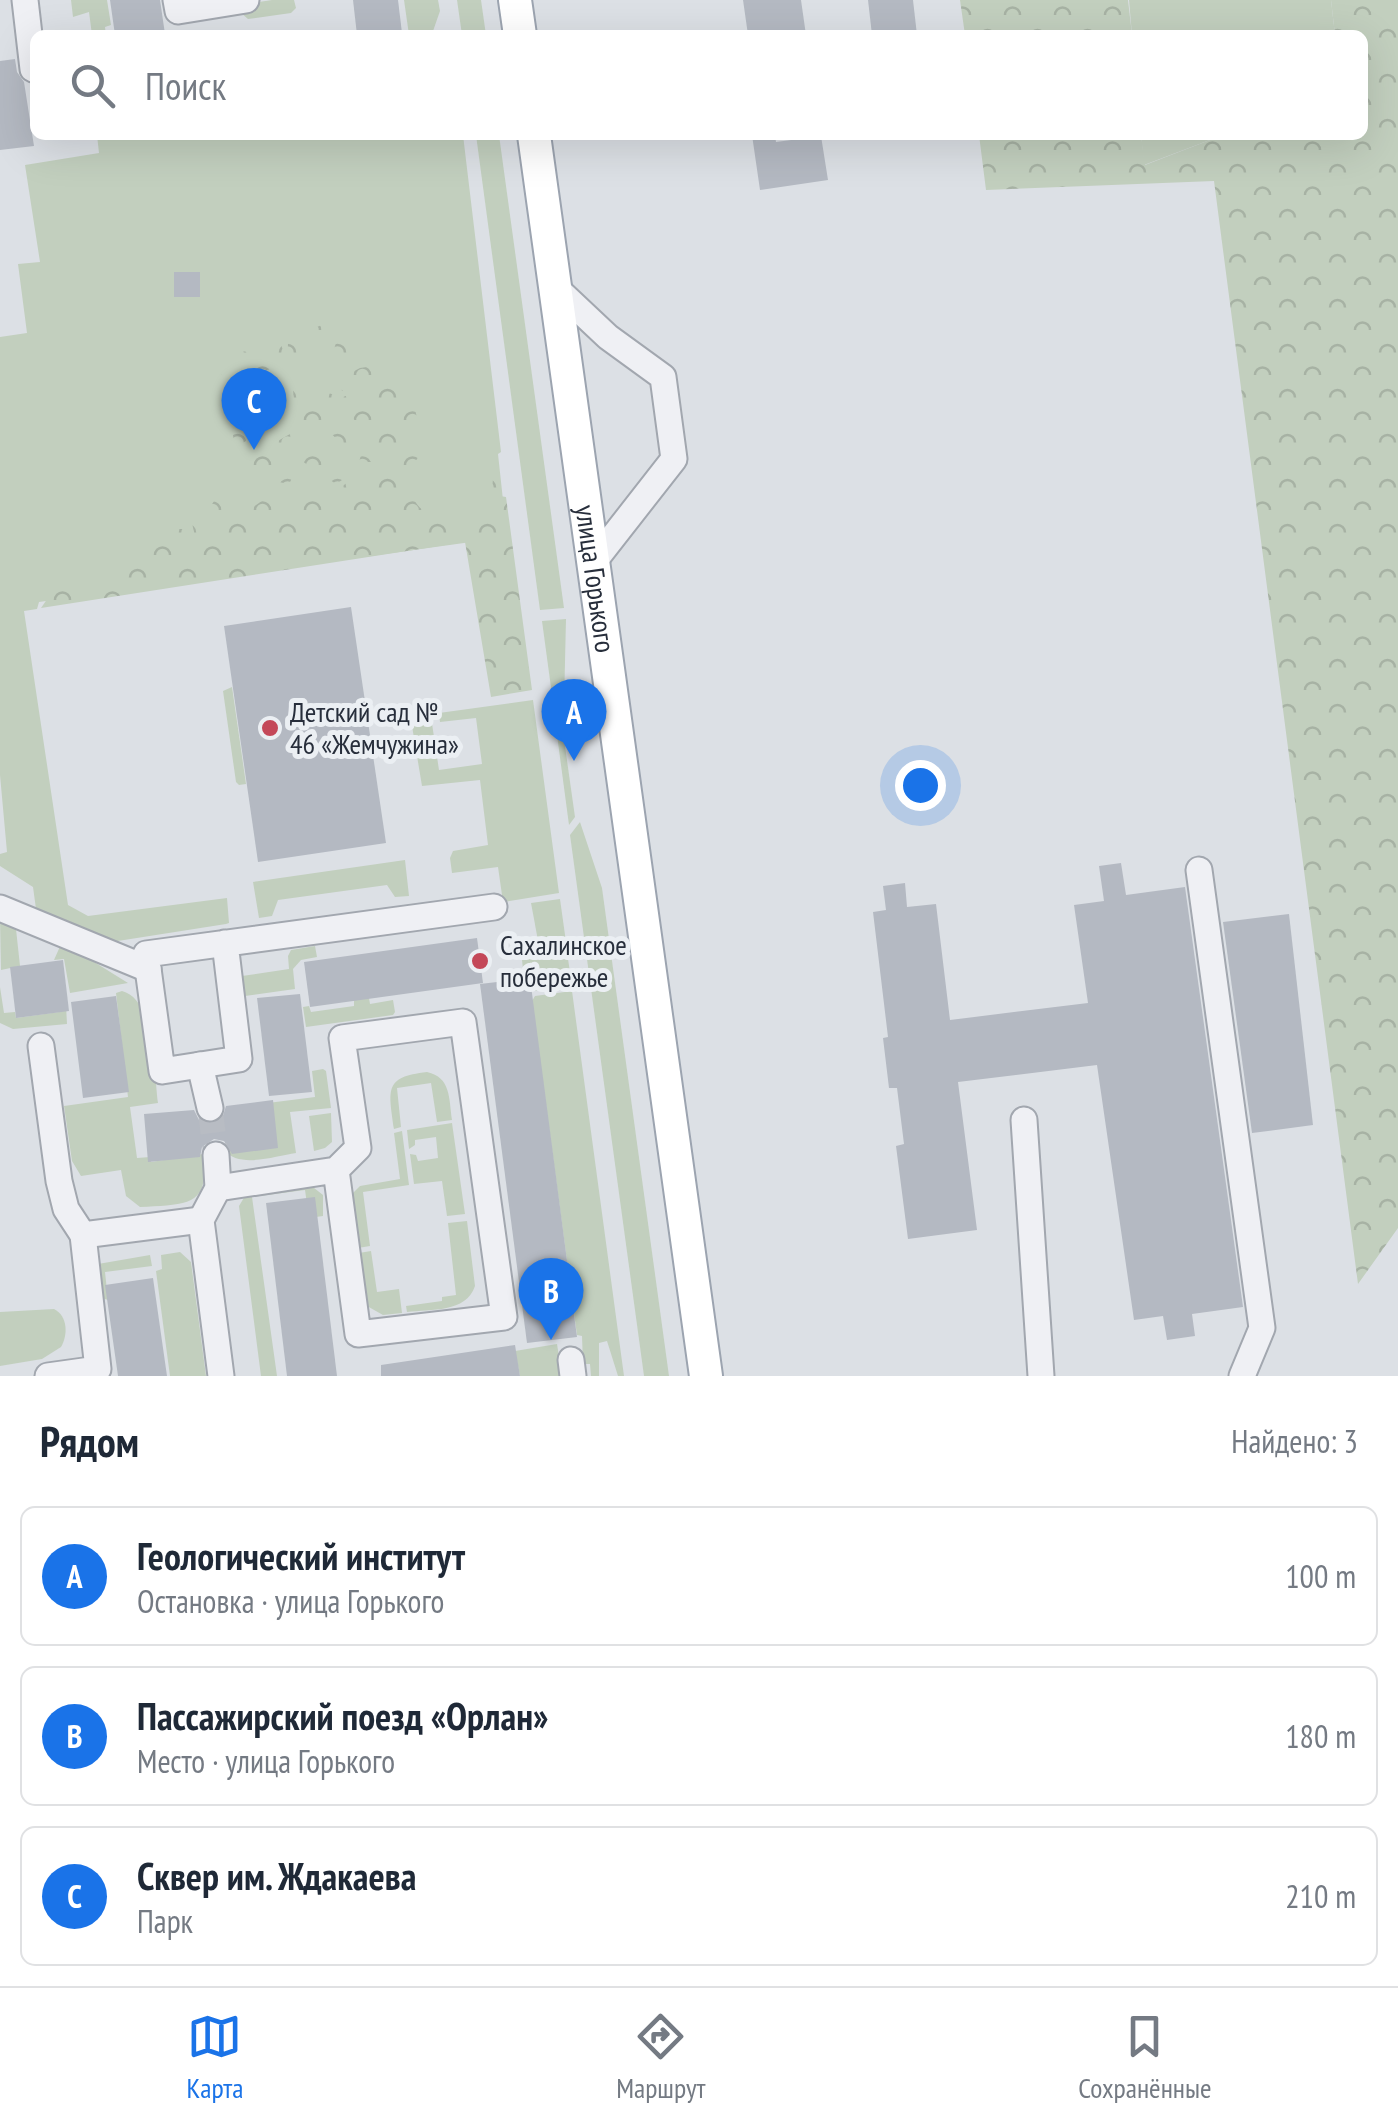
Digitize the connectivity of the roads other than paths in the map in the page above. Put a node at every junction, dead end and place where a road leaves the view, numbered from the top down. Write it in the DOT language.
graph roads {
  1 [pos="25,0"];
  2 [pos="176,0"];
  3 [pos="246,0"];
  4 [pos="515,0"];
  5 [pos="519,30"];
  6 [pos="30,38"];
  7 [pos="535,140"];
  8 [pos="557,289"];
  9 [pos="595,560"];
  10 [pos="1199,870"];
  11 [pos="494,907"];
  12 [pos="0,908"];
  13 [pos="225,943"];
  14 [pos="148,969"];
  15 [pos="41,1046"];
  16 [pos="200,1065"];
  17 [pos="210,1108"];
  18 [pos="1024,1120"];
  19 [pos="216,1155"];
  20 [pos="336,1170"];
  21 [pos="218,1188"];
  22 [pos="201,1220"];
  23 [pos="83,1235"];
  24 [pos="48,1376"];
  25 [pos="222,1376"];
  26 [pos="706,1376"];
  27 [pos="1041,1376"];
  28 [pos="1242,1376"];
  1 -- 6 [label="street"];
  2 -- 3 [label="street"];
  4 -- 5 [label="main road"];
  7 -- 8 [label="main road, улица Горького"];
  8 -- 9 [label="main road, улица Горького"];
  8 -- 9 [label="street"];
  9 -- 26 [label="main road, улица Горького"];
  10 -- 28 [label="street"];
  11 -- 13 [label="street"];
  12 -- 14 [label="street"];
  13 -- 14 [label="street"];
  13 -- 16 [label="street"];
  14 -- 16 [label="street"];
  15 -- 23 [label="street"];
  16 -- 17 [label="street"];
  18 -- 27 [label="street"];
  19 -- 21 [label="street"];
  20 -- 20 [label="street"];
  20 -- 21 [label="street"];
  21 -- 22 [label="street"];
  22 -- 23 [label="street"];
  22 -- 25 [label="street"];
  23 -- 24 [label="street"];
}
